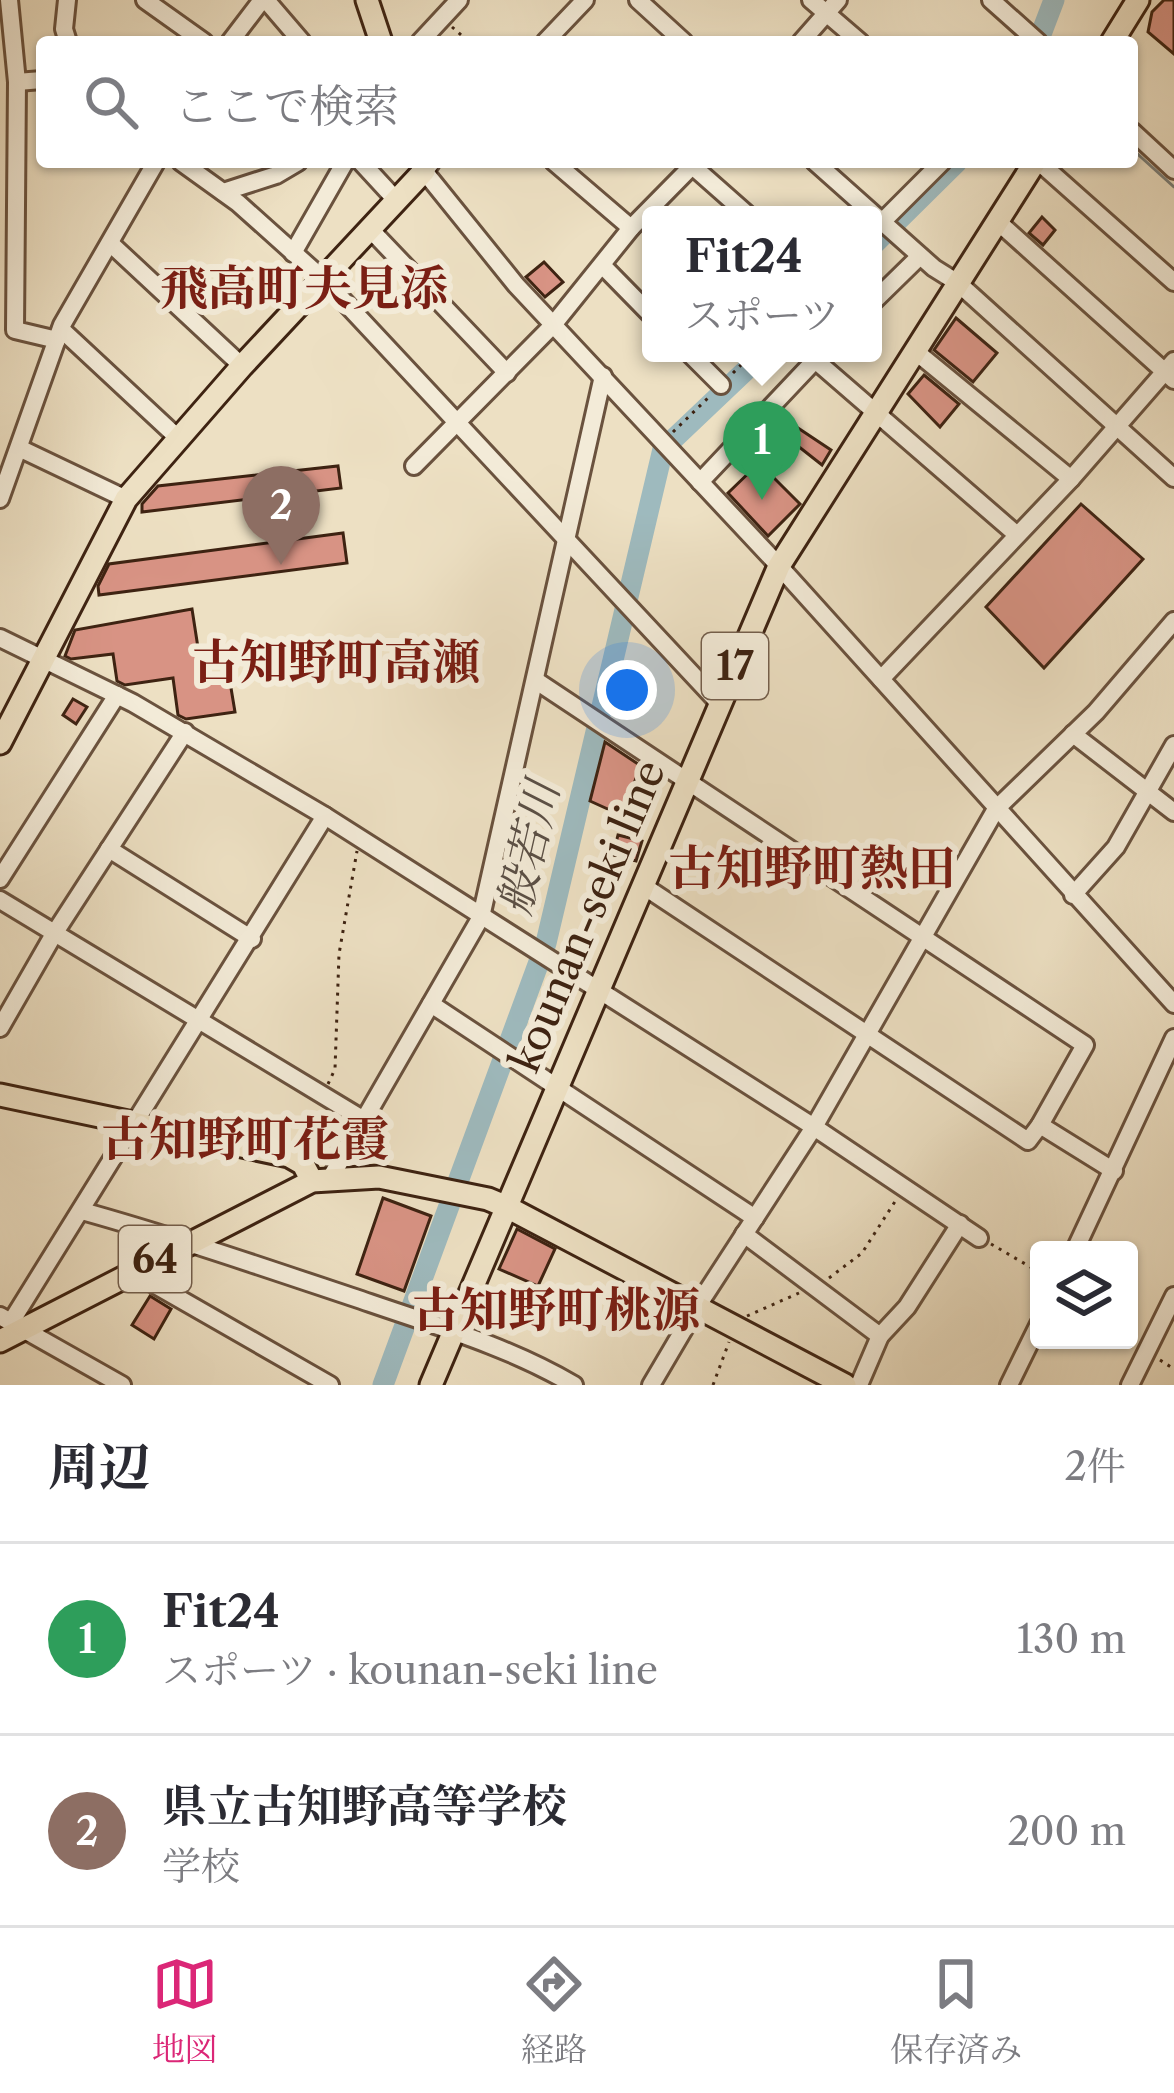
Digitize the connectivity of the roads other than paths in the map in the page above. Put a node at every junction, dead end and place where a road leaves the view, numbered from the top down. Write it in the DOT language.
graph roads {
  1 [pos="10,0"];
  2 [pos="67,0"];
  3 [pos="145,0"];
  4 [pos="368,0"];
  5 [pos="459,0"];
  6 [pos="638,0"];
  7 [pos="812,0"];
  8 [pos="991,0"];
  9 [pos="1138,0"];
  10 [pos="256,3"];
  11 [pos="576,3"];
  12 [pos="832,7"];
  13 [pos="66,36"];
  14 [pos="196,36"];
  15 [pos="234,36"];
  16 [pos="295,36"];
  17 [pos="379,36"];
  18 [pos="425,36"];
  19 [pos="551,36"];
  20 [pos="677,36"];
  21 [pos="806,36"];
  22 [pos="855,36"];
  23 [pos="1027,36"];
  24 [pos="1116,36"];
  25 [pos="7,42"];
  26 [pos="36,80"];
  27 [pos="17,82"];
  28 [pos="1138,136"];
  29 [pos="153,168"];
  30 [pos="189,168"];
  31 [pos="289,168"];
  32 [pos="342,168"];
  33 [pos="367,168"];
  34 [pos="423,168"];
  35 [pos="428,168"];
  36 [pos="561,168"];
  37 [pos="688,168"];
  38 [pos="697,168"];
  39 [pos="822,168"];
  40 [pos="936,168"];
  41 [pos="1033,168"];
  42 [pos="1044,168"];
  43 [pos="1174,170"];
  44 [pos="223,192"];
  45 [pos="396,200"];
  46 [pos="657,206"];
  47 [pos="738,206"];
  48 [pos="864,206"];
  49 [pos="642,220"];
  50 [pos="997,221"];
  51 [pos="882,222"];
  52 [pos="9,226"];
  53 [pos="631,228"];
  54 [pos="370,229"];
  55 [pos="110,243"];
  56 [pos="293,253"];
  57 [pos="920,256"];
  58 [pos="602,265"];
  59 [pos="324,280"];
  60 [pos="1174,282"];
  61 [pos="958,284"];
  62 [pos="882,293"];
  63 [pos="642,306"];
  64 [pos="554,326"];
  65 [pos="8,328"];
  66 [pos="59,335"];
  67 [pos="915,351"];
  68 [pos="698,362"];
  69 [pos="808,362"];
  70 [pos="821,362"];
  71 [pos="242,366"];
  72 [pos="1171,371"];
  73 [pos="507,373"];
  74 [pos="603,376"];
  75 [pos="721,386"];
  76 [pos="874,412"];
  77 [pos="457,425"];
  78 [pos="1117,427"];
  79 [pos="178,438"];
  80 [pos="19,448"];
  81 [pos="414,466"];
  82 [pos="1174,478"];
  83 [pos="1071,479"];
  84 [pos="700,482"];
  85 [pos="0,499"];
  86 [pos="125,499"];
  87 [pos="1016,534"];
  88 [pos="564,540"];
  89 [pos="779,566"];
  90 [pos="1174,621"];
  91 [pos="0,638"];
  92 [pos="43,660"];
  93 [pos="881,679"];
  94 [pos="535,680"];
  95 [pos="117,695"];
  96 [pos="719,703"];
  97 [pos="184,731"];
  98 [pos="1073,734"];
  99 [pos="0,743"];
  100 [pos="1174,745"];
  101 [pos="687,779"];
  102 [pos="1146,790"];
  103 [pos="996,809"];
  104 [pos="1174,812"];
  105 [pos="325,816"];
  106 [pos="109,849"];
  107 [pos="0,879"];
  108 [pos="642,885"];
  109 [pos="1073,895"];
  110 [pos="0,900"];
  111 [pos="481,917"];
  112 [pos="54,934"];
  113 [pos="922,935"];
  114 [pos="252,939"];
  115 [pos="598,989"];
  116 [pos="430,1004"];
  117 [pos="1174,1004"];
  118 [pos="200,1020"];
  119 [pos="0,1028"];
  120 [pos="868,1031"];
  121 [pos="1174,1038"];
  122 [pos="557,1088"];
  123 [pos="0,1095"];
  124 [pos="364,1120"];
  125 [pos="135,1123"];
  126 [pos="1040,1125"];
  127 [pos="814,1127"];
  128 [pos="1114,1171"];
  129 [pos="321,1179"];
  130 [pos="507,1207"];
  131 [pos="82,1210"];
  132 [pos="755,1218"];
  133 [pos="960,1224"];
  134 [pos="744,1234"];
  135 [pos="979,1238"];
  136 [pos="1079,1241"];
  137 [pos="191,1242"];
  138 [pos="131,1271"];
  139 [pos="1174,1296"];
  140 [pos="697,1307"];
  141 [pos="8,1327"];
  142 [pos="454,1330"];
  143 [pos="880,1336"];
  144 [pos="1030,1342"];
  145 [pos="122,1385"];
  146 [pos="330,1385"];
  147 [pos="431,1385"];
  148 [pos="574,1385"];
  149 [pos="651,1385"];
  150 [pos="845,1385"];
  151 [pos="859,1385"];
  152 [pos="1009,1385"];
  153 [pos="1130,1385"];
  1 -- 25 [label="street"];
  2 -- 13 [label="street"];
  3 -- 14 [label="street"];
  4 -- 17 [label="main road"];
  5 -- 18 [label="street"];
  6 -- 20 [label="street"];
  7 -- 12 [label="street"];
  8 -- 23 [label="street"];
  9 -- 24 [label="main road"];
  10 -- 15 [label="street"];
  10 -- 16 [label="street"];
  11 -- 19 [label="street"];
  12 -- 21 [label="street"];
  12 -- 22 [label="street"];
  25 -- 27 [label="street"];
  26 -- 27 [label="street"];
  27 -- 52 [label="street"];
  28 -- 43 [label="street"];
  29 -- 55 [label="street"];
  30 -- 44 [label="street"];
  31 -- 44 [label="street"];
  32 -- 56 [label="street"];
  33 -- 45 [label="street"];
  34 -- 45 [label="main road"];
  35 -- 64 [label="street"];
  36 -- 53 [label="street"];
  37 -- 46 [label="street"];
  38 -- 47 [label="street"];
  39 -- 48 [label="street"];
  40 -- 51 [label="street"];
  41 -- 50 [label="main road, kounan-seki line / 17"];
  42 -- 60 [label="street"];
  44 -- 56 [label="street"];
  45 -- 54 [label="main road"];
  49 -- 53 [label="street"];
  50 -- 61 [label="main road, kounan-seki line / 17"];
  50 -- 72 [label="street"];
  51 -- 57 [label="street"];
  52 -- 65 [label="street"];
  53 -- 58 [label="street"];
  54 -- 59 [label="main road"];
  54 -- 73 [label="street"];
  55 -- 66 [label="street"];
  55 -- 71 [label="street"];
  56 -- 59 [label="street"];
  57 -- 61 [label="street"];
  57 -- 62 [label="street"];
  58 -- 63 [label="street"];
  58 -- 64 [label="street"];
  59 -- 71 [label="main road"];
  59 -- 77 [label="street"];
  61 -- 67 [label="main road, kounan-seki line / 17"];
  61 -- 78 [label="street"];
  64 -- 73 [label="street"];
  64 -- 74 [label="street"];
  65 -- 66 [label="street"];
  66 -- 79 [label="street"];
  66 -- 80 [label="street"];
  67 -- 76 [label="main road, kounan-seki line / 17"];
  67 -- 83 [label="street"];
  68 -- 75 [label="street"];
  69 -- 84 [label="street"];
  70 -- 76 [label="street"];
  71 -- 79 [label="main road"];
  72 -- 78 [label="street"];
  73 -- 77 [label="street"];
  74 -- 84 [label="street"];
  74 -- 88 [label="street"];
  76 -- 87 [label="street"];
  76 -- 89 [label="main road, kounan-seki line / 17"];
  77 -- 81 [label="street"];
  77 -- 88 [label="street"];
  78 -- 82 [label="street"];
  78 -- 83 [label="street"];
  79 -- 86 [label="main road"];
  80 -- 85 [label="street"];
  80 -- 86 [label="street"];
  83 -- 87 [label="street"];
  84 -- 89 [label="street"];
  86 -- 92 [label="main road"];
  87 -- 93 [label="street"];
  88 -- 94 [label="street"];
  88 -- 96 [label="street"];
  89 -- 93 [label="street"];
  89 -- 96 [label="main road, kounan-seki line / 17"];
  90 -- 98 [label="street"];
  91 -- 92 [label="street"];
  92 -- 95 [label="street"];
  92 -- 99 [label="main road"];
  93 -- 103 [label="street"];
  94 -- 101 [label="street"];
  94 -- 111 [label="street"];
  95 -- 97 [label="street"];
  95 -- 107 [label="street"];
  96 -- 101 [label="main road, kounan-seki line / 17"];
  97 -- 105 [label="street"];
  97 -- 106 [label="street"];
  98 -- 102 [label="street"];
  98 -- 103 [label="street"];
  100 -- 102 [label="street"];
  101 -- 108 [label="main road, kounan-seki line / 17"];
  101 -- 113 [label="street"];
  102 -- 104 [label="street"];
  102 -- 109 [label="street"];
  103 -- 109 [label="street"];
  103 -- 113 [label="street"];
  105 -- 111 [label="street"];
  105 -- 114 [label="street"];
  106 -- 112 [label="street"];
  106 -- 114 [label="street"];
  108 -- 115 [label="main road, kounan-seki line / 17"];
  108 -- 120 [label="street"];
  109 -- 117 [label="street"];
  110 -- 112 [label="street"];
  111 -- 115 [label="street"];
  111 -- 116 [label="street"];
  112 -- 118 [label="street"];
  112 -- 119 [label="street"];
  113 -- 120 [label="street"];
  113 -- 126 [label="street"];
  114 -- 118 [label="street"];
  115 -- 122 [label="main road, kounan-seki line / 17"];
  115 -- 127 [label="street"];
  116 -- 122 [label="street"];
  116 -- 124 [label="street"];
  118 -- 124 [label="street"];
  118 -- 125 [label="street"];
  120 -- 126 [label="street"];
  120 -- 127 [label="street"];
  121 -- 128 [label="street"];
  122 -- 130 [label="main road, kounan-seki line / 17"];
  122 -- 132 [label="street"];
  123 -- 125 [label="main road"];
  124 -- 129 [label="street"];
  125 -- 129 [label="main road"];
  125 -- 131 [label="street"];
  126 -- 128 [label="street"];
  127 -- 132 [label="street"];
  127 -- 133 [label="street"];
  128 -- 136 [label="street"];
  129 -- 130 [label="main road, 64"];
  129 -- 137 [label="main road, 64"];
  130 -- 140 [label="main road, 64"];
  130 -- 142 [label="main road, kounan-seki line"];
  131 -- 137 [label="street"];
  131 -- 141 [label="street"];
  132 -- 134 [label="street"];
  133 -- 135 [label="street"];
  133 -- 143 [label="street"];
  134 -- 140 [label="street"];
  134 -- 143 [label="street"];
  137 -- 138 [label="main road, 64"];
  137 -- 142 [label="street"];
  138 -- 141 [label="main road, 64"];
  138 -- 146 [label="street"];
  139 -- 153 [label="street"];
  140 -- 149 [label="street"];
  140 -- 150 [label="main road, 64"];
  141 -- 145 [label="street"];
  142 -- 147 [label="main road, kounan-seki line"];
  142 -- 148 [label="street"];
  143 -- 151 [label="street"];
  144 -- 152 [label="street"];
}
